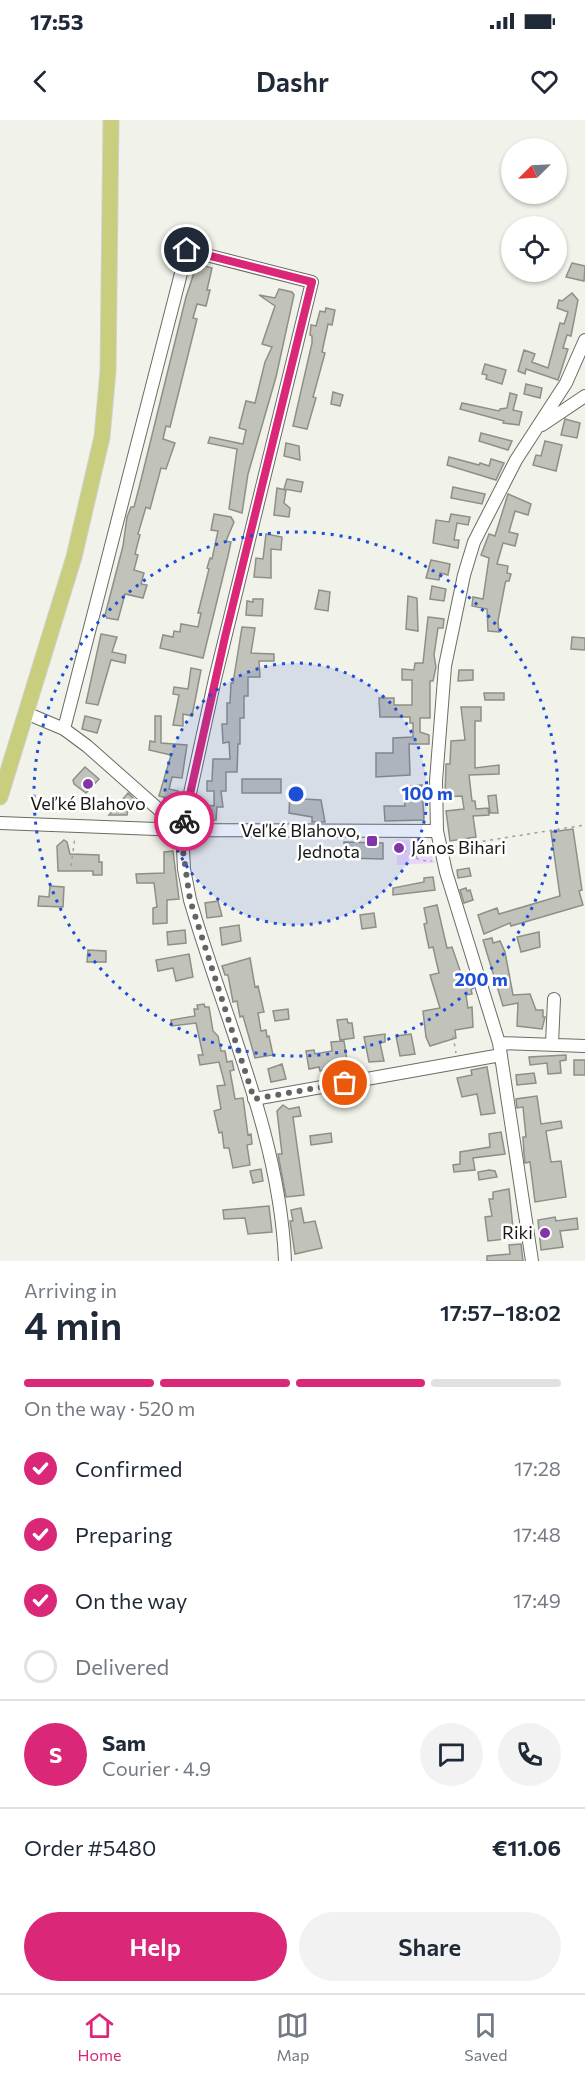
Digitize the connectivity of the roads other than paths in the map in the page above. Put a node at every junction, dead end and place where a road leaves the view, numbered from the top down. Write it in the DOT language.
graph roads {
  1 [pos="111,120"];
  2 [pos="585,340"];
  3 [pos="585,396"];
  4 [pos="538,428"];
  5 [pos="26,713"];
  6 [pos="64,729"];
  7 [pos="0,797"];
  8 [pos="0,823"];
  9 [pos="182,830"];
  10 [pos="437,831"];
  11 [pos="554,999"];
  12 [pos="552,1044"];
  13 [pos="585,1046"];
  14 [pos="500,1049"];
  15 [pos="254,1099"];
  16 [pos="285,1261"];
  17 [pos="532,1261"];
  1 -- 5 [label="main road"];
  2 -- 4 [label="street"];
  3 -- 4 [label="street"];
  4 -- 10 [label="street"];
  5 -- 6 [label="street"];
  5 -- 7 [label="main road"];
  6 -- 9 [label="street"];
  6 -- 9 [label="street"];
  8 -- 9 [label="street"];
  9 -- 10 [label="street"];
  9 -- 15 [label="street"];
  10 -- 14 [label="street"];
  11 -- 12 [label="street"];
  12 -- 13 [label="street"];
  12 -- 14 [label="street"];
  14 -- 15 [label="street"];
  14 -- 17 [label="street"];
  15 -- 16 [label="street"];
}
